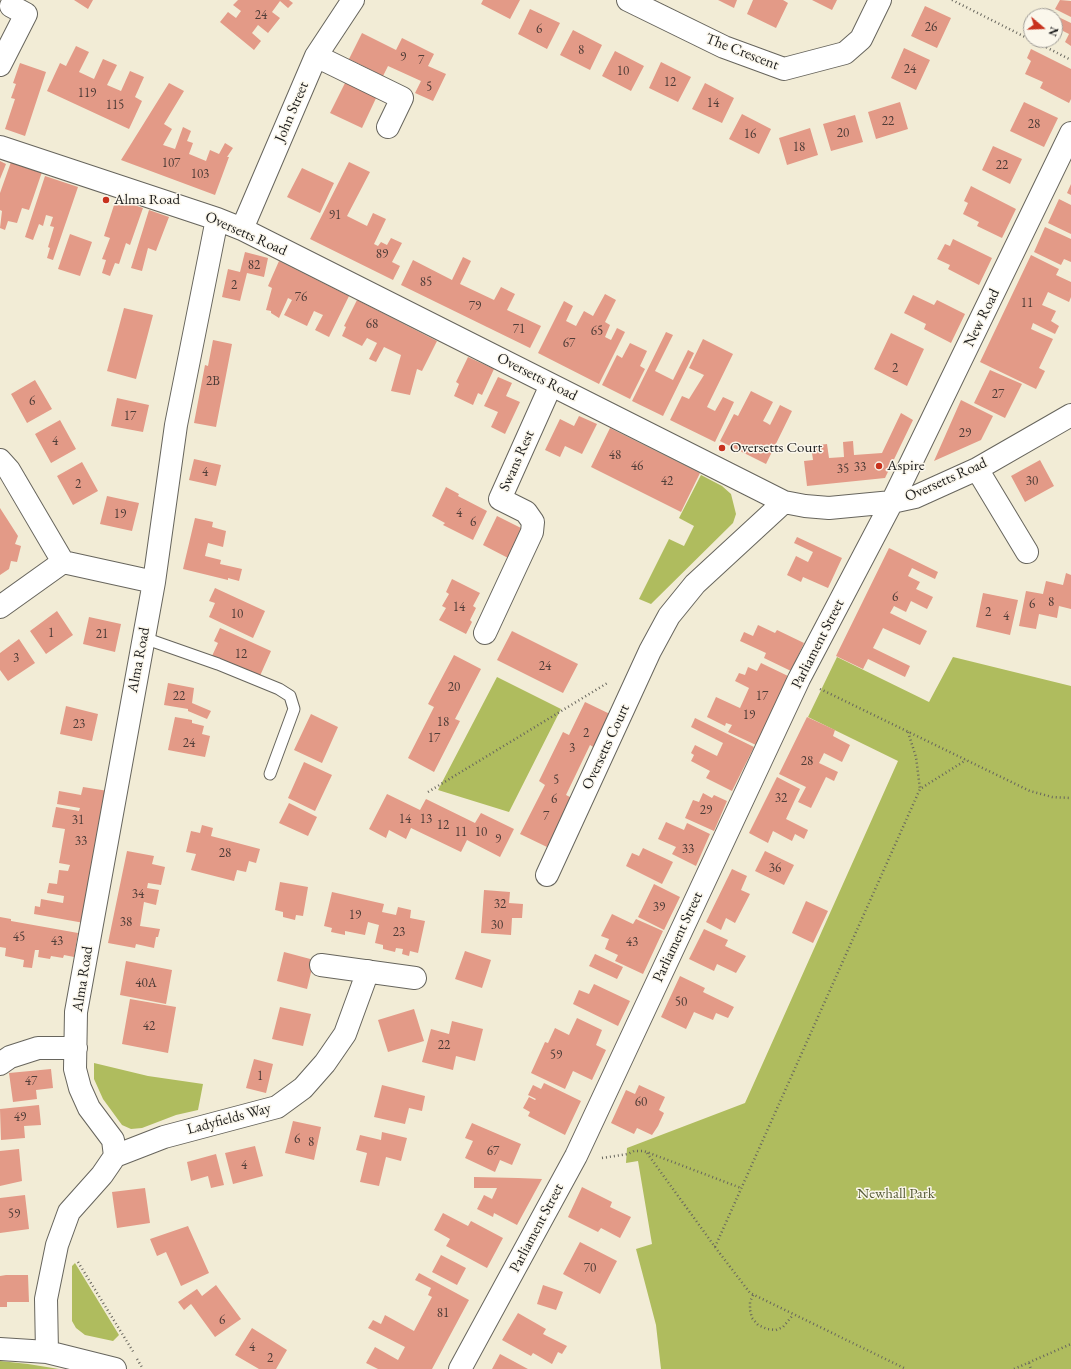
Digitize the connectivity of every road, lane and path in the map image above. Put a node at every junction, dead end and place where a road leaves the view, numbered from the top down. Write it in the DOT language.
graph roads {
  1 [pos="353,0"];
  2 [pos="628,0"];
  3 [pos="880,0"];
  4 [pos="952,0"];
  5 [pos="11,6"];
  6 [pos="1023,36"];
  7 [pos="1047,48"];
  8 [pos="316,56"];
  9 [pos="1071,60"];
  10 [pos="0,65"];
  11 [pos="388,127"];
  12 [pos="1071,133"];
  13 [pos="0,147"];
  14 [pos="217,219"];
  15 [pos="242,229"];
  16 [pos="551,385"];
  17 [pos="1071,415"];
  18 [pos="0,460"];
  19 [pos="977,469"];
  20 [pos="784,502"];
  21 [pos="892,502"];
  22 [pos="1027,552"];
  23 [pos="63,562"];
  24 [pos="154,582"];
  25 [pos="0,607"];
  26 [pos="485,633"];
  27 [pos="144,638"];
  28 [pos="799,679"];
  29 [pos="612,680"];
  30 [pos="908,732"];
  31 [pos="966,760"];
  32 [pos="270,774"];
  33 [pos="920,789"];
  34 [pos="428,792"];
  35 [pos="1071,798"];
  36 [pos="547,875"];
  37 [pos="321,965"];
  38 [pos="368,971"];
  39 [pos="415,978"];
  40 [pos="76,1048"];
  41 [pos="0,1064"];
  42 [pos="647,1153"];
  43 [pos="115,1156"];
  44 [pos="576,1156"];
  45 [pos="741,1188"];
  46 [pos="61,1235"];
  47 [pos="715,1247"];
  48 [pos="753,1295"];
  49 [pos="793,1315"];
  50 [pos="1071,1344"];
  51 [pos="0,1350"];
  52 [pos="47,1352"];
  53 [pos="1029,1363"];
  54 [pos="115,1369"];
  55 [pos="144,1369"];
  56 [pos="460,1369"];
  57 [pos="906,1369"];
  58 [pos="1014,1369"];
  59 [pos="1032,1369"];
  1 -- 8 [label="street, John Street"];
  2 -- 3 [label="street, The Crescent"];
  4 -- 6 [label="path"];
  5 -- 10 [label="street"];
  7 -- 9 [label="path"];
  8 -- 11 [label="street"];
  8 -- 15 [label="street, John Street"];
  12 -- 21 [label="street, New Road"];
  13 -- 14 [label="street, Oversetts Road"];
  14 -- 15 [label="street, Oversetts Road"];
  14 -- 24 [label="street, Alma Road"];
  15 -- 16 [label="street, Oversetts Road"];
  16 -- 20 [label="street, Oversetts Road"];
  16 -- 26 [label="street, Swans Rest"];
  17 -- 19 [label="street, Oversetts Road"];
  18 -- 23 [label="street"];
  19 -- 21 [label="street, Oversetts Road"];
  19 -- 22 [label="street"];
  20 -- 21 [label="street, Oversetts Road"];
  20 -- 36 [label="street, Oversetts Court"];
  21 -- 28 [label="street, Parliament Street"];
  23 -- 24 [label="street"];
  23 -- 25 [label="street"];
  24 -- 27 [label="street, Alma Road"];
  27 -- 32 [label="lane"];
  27 -- 40 [label="street, Alma Road"];
  28 -- 30 [label="path"];
  28 -- 44 [label="street, Parliament Street"];
  29 -- 34 [label="path"];
  30 -- 31 [label="path"];
  30 -- 33 [label="path"];
  31 -- 33 [label="path"];
  31 -- 35 [label="path"];
  33 -- 45 [label="path"];
  37 -- 38 [label="street"];
  38 -- 39 [label="street"];
  38 -- 43 [label="street, Ladyfields Way"];
  40 -- 41 [label="street"];
  40 -- 43 [label="street, Alma Road"];
  42 -- 44 [label="path"];
  42 -- 45 [label="path"];
  42 -- 47 [label="path"];
  43 -- 46 [label="street"];
  44 -- 56 [label="street, Parliament Street"];
  45 -- 47 [label="path"];
  46 -- 52 [label="street"];
  46 -- 55 [label="path"];
  47 -- 48 [label="path"];
  48 -- 49 [label="path"];
  48 -- 49 [label="path"];
  49 -- 57 [label="path"];
  50 -- 53 [label="path"];
  51 -- 52 [label="street"];
  52 -- 54 [label="street"];
  53 -- 58 [label="path"];
  53 -- 59 [label="path"];
}
